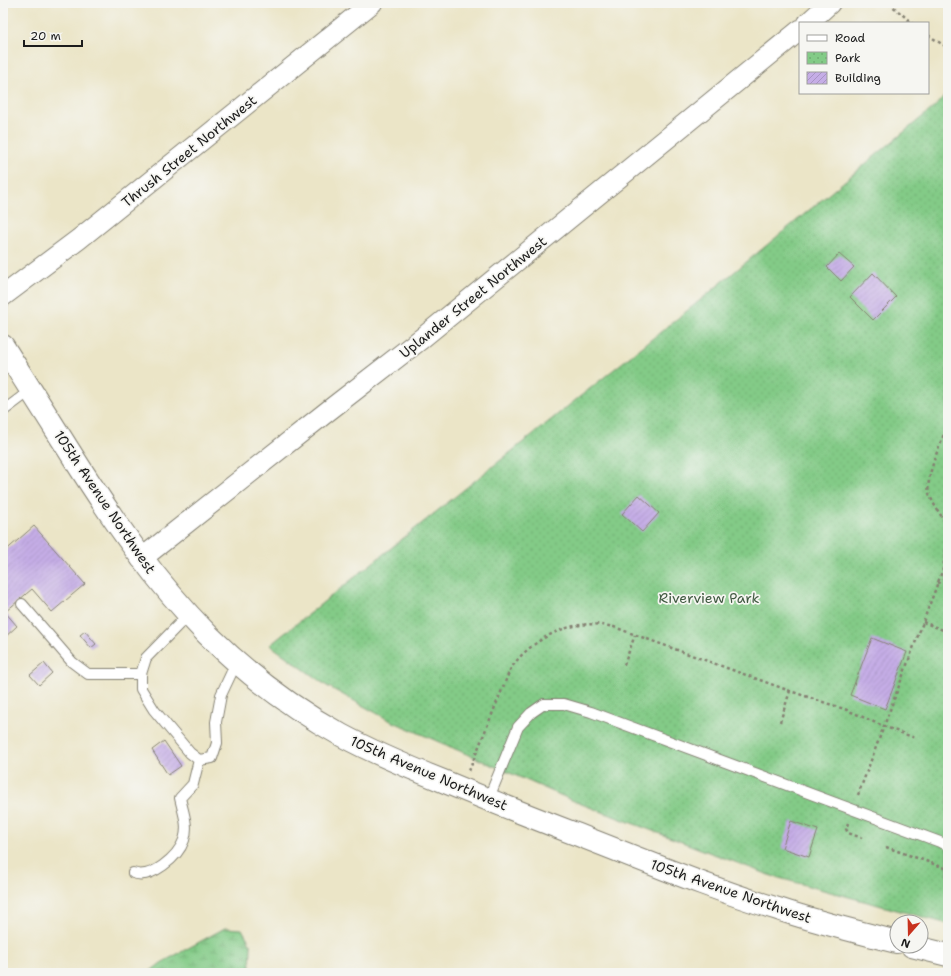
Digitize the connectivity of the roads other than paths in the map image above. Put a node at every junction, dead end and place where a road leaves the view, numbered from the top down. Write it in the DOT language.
graph roads {
  1 [pos="372,3"];
  2 [pos="830,3"];
  3 [pos="809,22"];
  4 [pos="799,31"];
  5 [pos="3,296"];
  6 [pos="3,346"];
  7 [pos="31,390"];
  8 [pos="3,410"];
  9 [pos="141,559"];
  10 [pos="22,604"];
  11 [pos="188,614"];
  12 [pos="237,661"];
  13 [pos="141,674"];
  14 [pos="199,760"];
  15 [pos="488,800"];
  16 [pos="948,845"];
  17 [pos="133,873"];
  18 [pos="889,940"];
  19 [pos="929,950"];
  20 [pos="948,955"];
  1 -- 5 [label="street, Thrush Street Northwest"];
  2 -- 3 [label="street"];
  4 -- 9 [label="street, Uplander Street Northwest"];
  6 -- 7 [label="street, 105th Avenue Northwest"];
  7 -- 8 [label="lane"];
  7 -- 9 [label="street, 105th Avenue Northwest"];
  9 -- 11 [label="street, 105th Avenue Northwest"];
  10 -- 13 [label="lane"];
  11 -- 12 [label="street, 105th Avenue Northwest"];
  11 -- 13 [label="lane"];
  12 -- 14 [label="lane"];
  12 -- 15 [label="street, 105th Avenue Northwest"];
  13 -- 14 [label="lane"];
  14 -- 17 [label="lane"];
  15 -- 16 [label="lane"];
  15 -- 18 [label="street, 105th Avenue Northwest"];
  19 -- 20 [label="street"];
}
